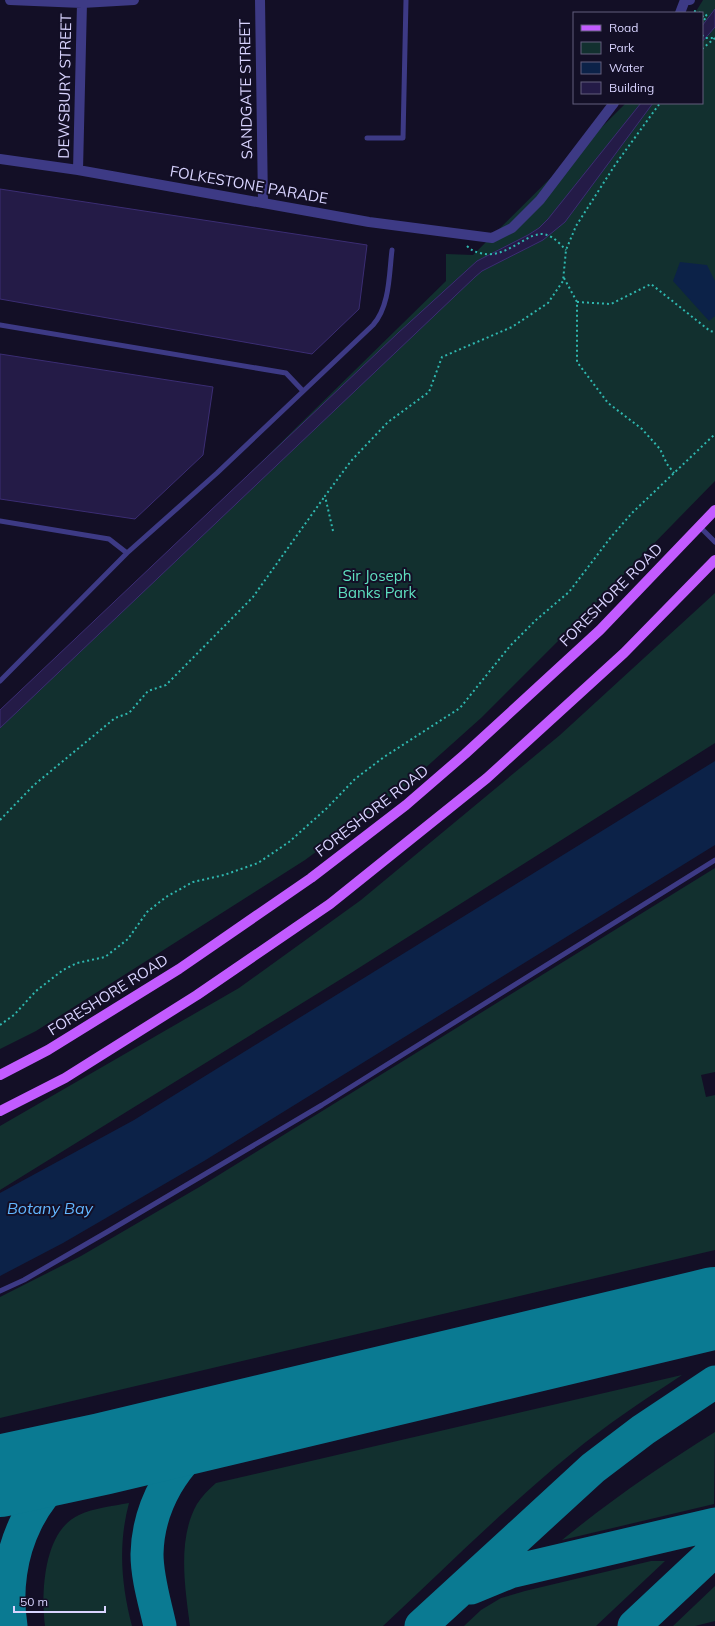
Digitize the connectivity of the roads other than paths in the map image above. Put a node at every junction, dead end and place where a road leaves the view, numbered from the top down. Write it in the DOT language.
graph roads {
  1 [pos="10,0"];
  2 [pos="134,0"];
  3 [pos="260,0"];
  4 [pos="406,0"];
  5 [pos="677,0"];
  6 [pos="685,0"];
  7 [pos="690,0"];
  8 [pos="82,3"];
  9 [pos="680,12"];
  10 [pos="613,104"];
  11 [pos="368,138"];
  12 [pos="0,159"];
  13 [pos="78,170"];
  14 [pos="263,202"];
  15 [pos="392,250"];
  16 [pos="0,325"];
  17 [pos="303,391"];
  18 [pos="715,510"];
  19 [pos="0,521"];
  20 [pos="700,527"];
  21 [pos="715,542"];
  22 [pos="127,553"];
  23 [pos="715,560"];
  24 [pos="0,681"];
  25 [pos="715,860"];
  26 [pos="0,1075"];
  27 [pos="0,1110"];
  28 [pos="0,1291"];
  1 -- 8 [label="street"];
  2 -- 8 [label="street"];
  3 -- 14 [label="street, SANDGATE STREET"];
  4 -- 11 [label="lane"];
  5 -- 6 [label="street"];
  6 -- 7 [label="street"];
  6 -- 9 [label="street"];
  8 -- 13 [label="street, DEWSBURY STREET"];
  10 -- 14 [label="street, FOLKESTONE PARADE"];
  12 -- 13 [label="street, FOLKESTONE PARADE"];
  13 -- 14 [label="street, FOLKESTONE PARADE"];
  15 -- 17 [label="lane"];
  16 -- 17 [label="lane"];
  17 -- 22 [label="lane"];
  18 -- 20 [label="main road, FORESHORE ROAD"];
  19 -- 22 [label="lane"];
  20 -- 21 [label="lane"];
  20 -- 26 [label="main road, FORESHORE ROAD"];
  22 -- 24 [label="lane"];
  23 -- 27 [label="main road"];
  25 -- 28 [label="lane"];
}
